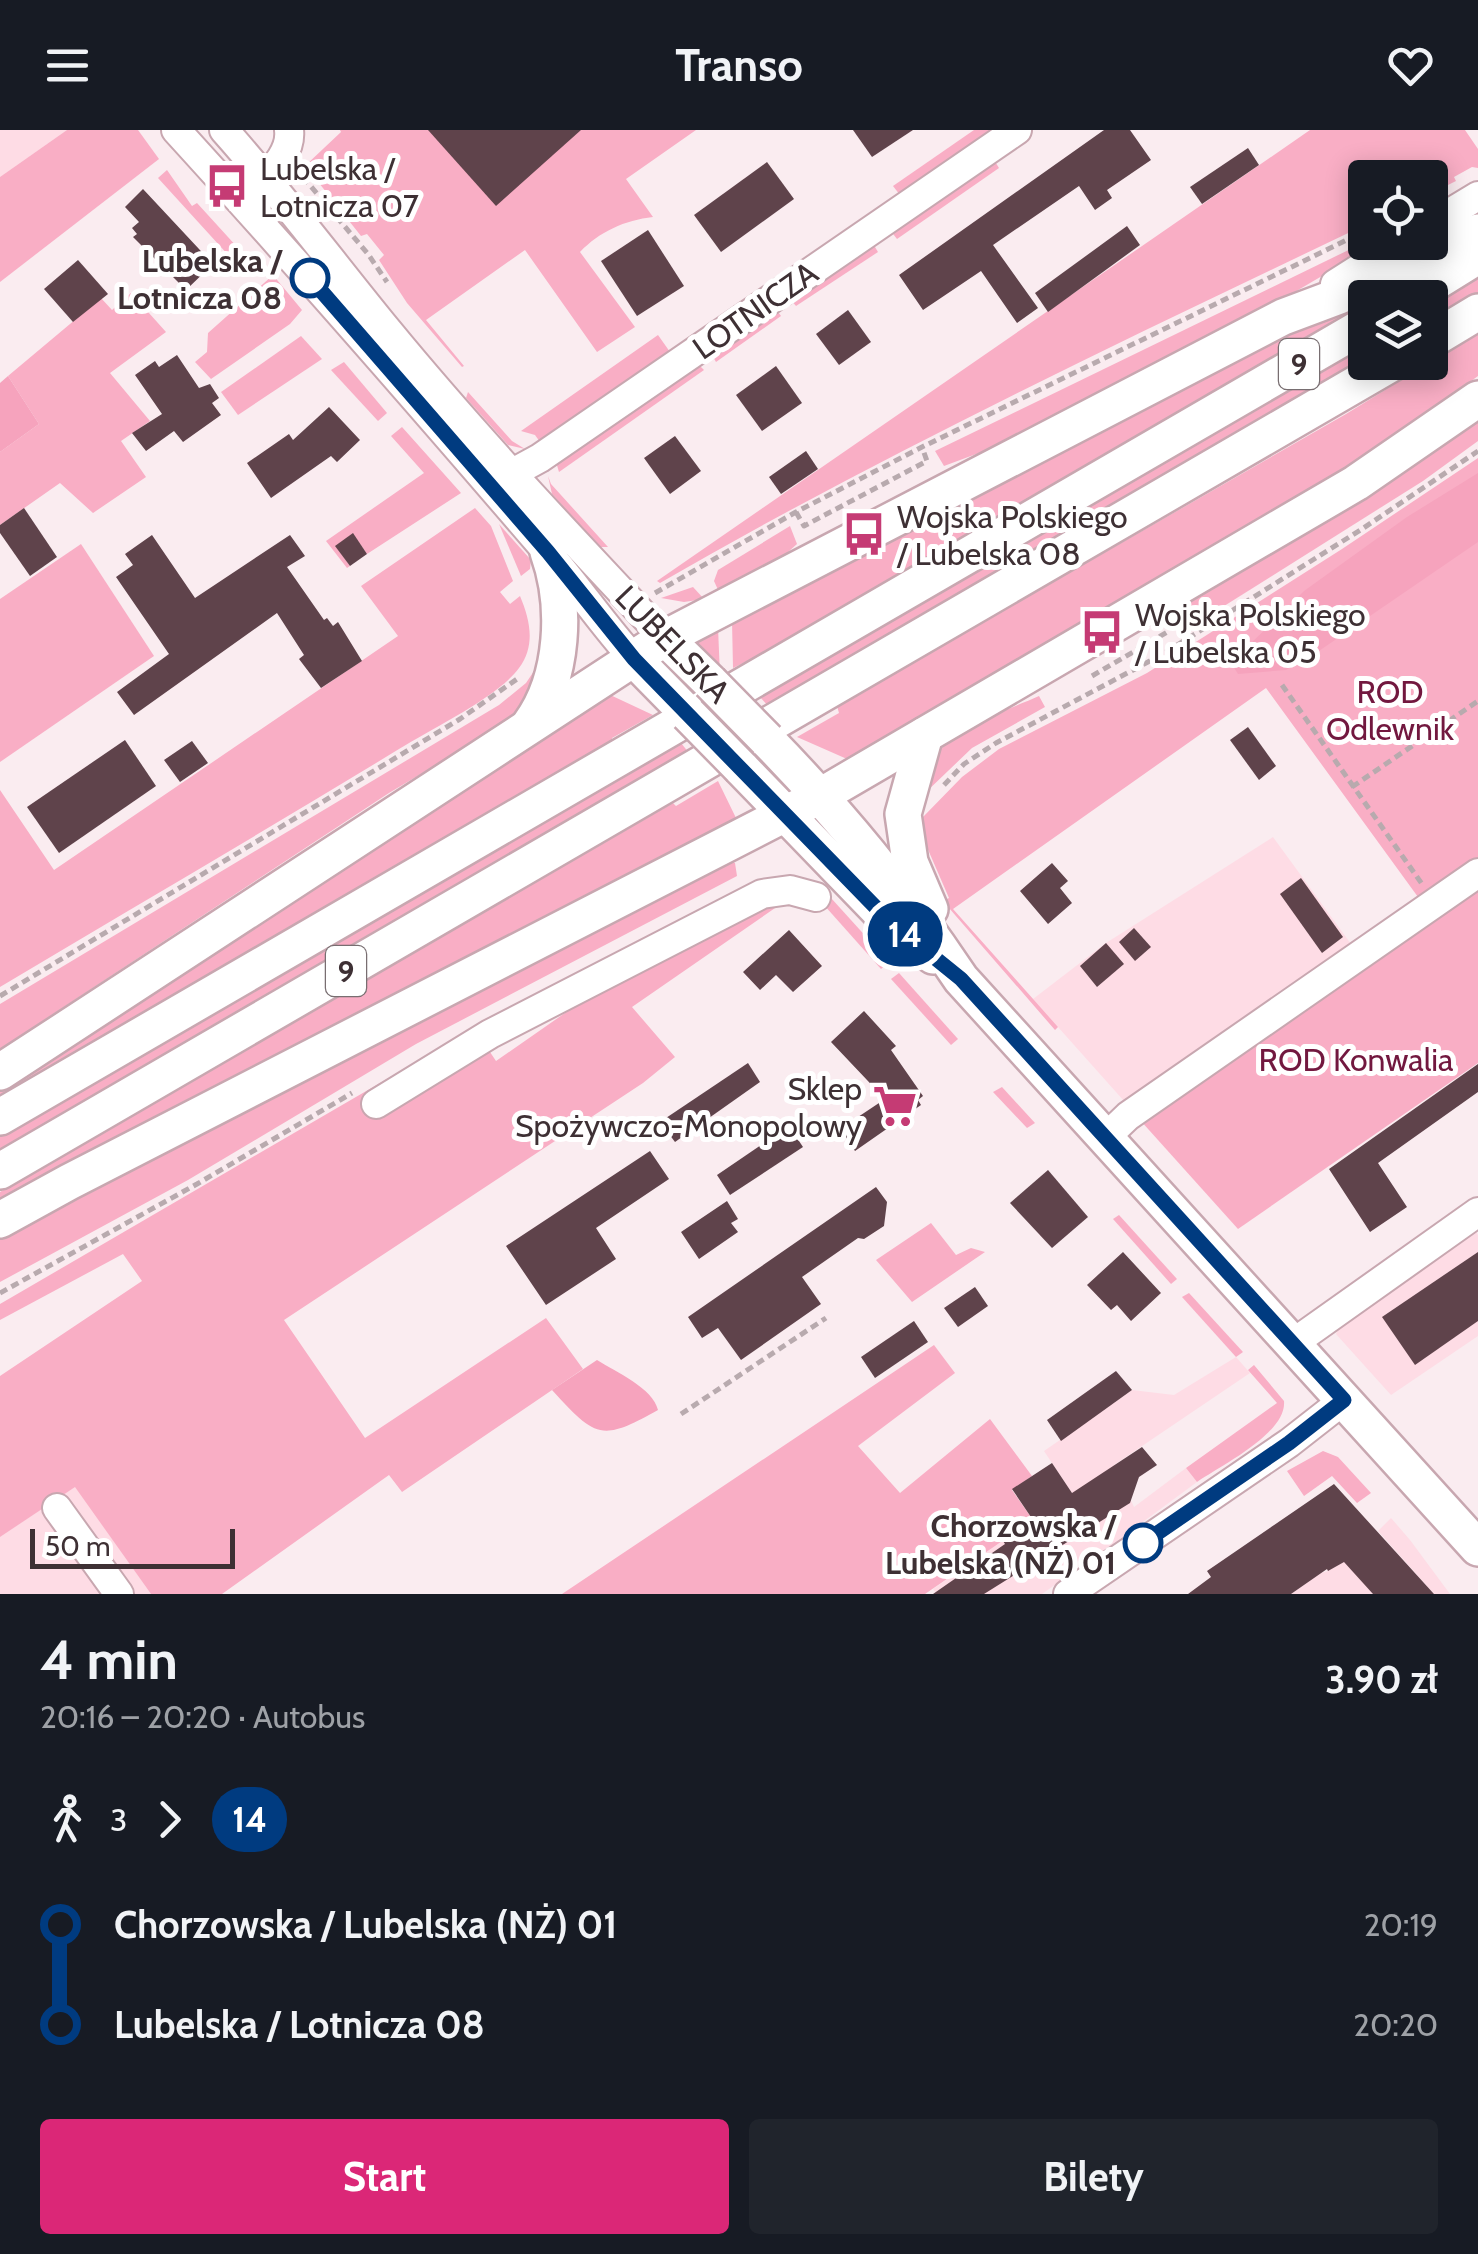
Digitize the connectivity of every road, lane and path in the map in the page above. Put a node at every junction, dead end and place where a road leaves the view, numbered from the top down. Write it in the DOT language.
graph roads {
  1 [pos="176,130"];
  2 [pos="224,130"];
  3 [pos="289,130"];
  4 [pos="1017,130"];
  5 [pos="265,177"];
  6 [pos="1478,196"];
  7 [pos="242,203"];
  8 [pos="1448,214"];
  9 [pos="1478,232"];
  10 [pos="1348,240"];
  11 [pos="1478,256"];
  12 [pos="1373,260"];
  13 [pos="1439,280"];
  14 [pos="1478,312"];
  15 [pos="1283,317"];
  16 [pos="1448,330"];
  17 [pos="1348,335"];
  18 [pos="1363,380"];
  19 [pos="1478,399"];
  20 [pos="922,447"];
  21 [pos="1478,450"];
  22 [pos="501,479"];
  23 [pos="796,512"];
  24 [pos="548,552"];
  25 [pos="658,591"];
  26 [pos="1191,626"];
  27 [pos="1174,628"];
  28 [pos="1195,634"];
  29 [pos="666,638"];
  30 [pos="634,659"];
  31 [pos="521,676"];
  32 [pos="1084,680"];
  33 [pos="1282,685"];
  34 [pos="1478,701"];
  35 [pos="530,724"];
  36 [pos="925,735"];
  37 [pos="1352,787"];
  38 [pos="938,792"];
  39 [pos="822,795"];
  40 [pos="787,814"];
  41 [pos="1478,873"];
  42 [pos="844,874"];
  43 [pos="1435,902"];
  44 [pos="961,979"];
  45 [pos="0,996"];
  46 [pos="0,1072"];
  47 [pos="376,1104"];
  48 [pos="0,1117"];
  49 [pos="1106,1138"];
  50 [pos="0,1171"];
  51 [pos="1478,1212"];
  52 [pos="0,1220"];
  53 [pos="826,1318"];
  54 [pos="1292,1344"];
  55 [pos="1344,1400"];
  56 [pos="682,1414"];
  57 [pos="57,1508"];
  58 [pos="1478,1548"];
  59 [pos="119,1594"];
  60 [pos="1068,1594"];
  1 -- 7 [label="street, LUBELSKA"];
  2 -- 5 [label="street, LUBELSKA"];
  3 -- 5 [label="street"];
  4 -- 22 [label="street, LOTNICZA"];
  5 -- 7 [label="street"];
  5 -- 22 [label="street, LUBELSKA"];
  6 -- 8 [label="street"];
  7 -- 22 [label="street, LUBELSKA"];
  9 -- 15 [label="main road"];
  10 -- 20 [label="path"];
  11 -- 13 [label="main road"];
  12 -- 15 [label="street"];
  14 -- 16 [label="main road"];
  15 -- 29 [label="main road"];
  17 -- 48 [label="main road, 9"];
  18 -- 50 [label="main road, 9"];
  19 -- 36 [label="main road"];
  20 -- 23 [label="path"];
  20 -- 23 [label="path"];
  21 -- 28 [label="path"];
  22 -- 24 [label="street, LUBELSKA"];
  22 -- 29 [label="street, LUBELSKA"];
  23 -- 25 [label="path"];
  24 -- 30 [label="street, LUBELSKA"];
  24 -- 35 [label="main road"];
  26 -- 28 [label="path"];
  27 -- 32 [label="path"];
  28 -- 38 [label="path"];
  29 -- 30 [label="main road"];
  29 -- 39 [label="main road, LUBELSKA, bridge"];
  30 -- 35 [label="main road"];
  30 -- 40 [label="main road, LUBELSKA, bridge"];
  31 -- 45 [label="path"];
  33 -- 37 [label="path"];
  34 -- 37 [label="path"];
  35 -- 46 [label="main road"];
  36 -- 39 [label="main road"];
  36 -- 44 [label="main road"];
  37 -- 43 [label="path"];
  39 -- 40 [label="main road"];
  39 -- 44 [label="main road, LUBELSKA"];
  40 -- 42 [label="main road, LUBELSKA"];
  40 -- 52 [label="main road"];
  41 -- 43 [label="street"];
  42 -- 44 [label="main road, LUBELSKA"];
  42 -- 47 [label="street"];
  43 -- 49 [label="street"];
  44 -- 49 [label="main road, LUBELSKA"];
  49 -- 54 [label="main road, LUBELSKA"];
  51 -- 54 [label="street"];
  53 -- 56 [label="path"];
  54 -- 55 [label="main road, LUBELSKA"];
  55 -- 58 [label="main road, LUBELSKA"];
  55 -- 60 [label="street"];
  57 -- 59 [label="street"];
}
